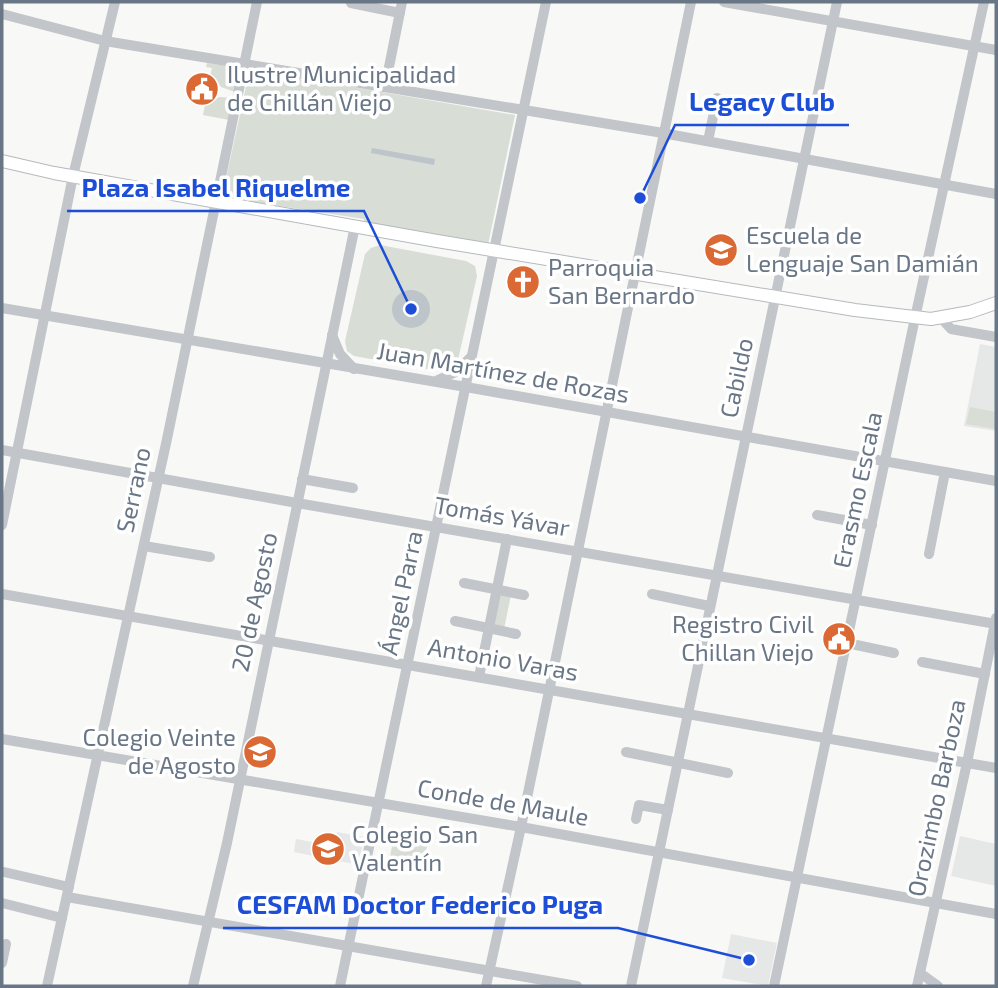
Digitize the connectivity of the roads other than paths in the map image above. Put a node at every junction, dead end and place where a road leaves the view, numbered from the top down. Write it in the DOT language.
graph roads {
  1 [pos="115,2"];
  2 [pos="257,2"];
  3 [pos="402,2"];
  4 [pos="546,2"];
  5 [pos="691,2"];
  6 [pos="724,2"];
  7 [pos="837,2"];
  8 [pos="984,2"];
  9 [pos="351,3"];
  10 [pos="400,13"];
  11 [pos="2,15"];
  12 [pos="833,21"];
  13 [pos="105,41"];
  14 [pos="974,45"];
  15 [pos="996,50"];
  16 [pos="244,63"];
  17 [pos="385,87"];
  18 [pos="717,99"];
  19 [pos="523,109"];
  20 [pos="664,133"];
  21 [pos="708,141"];
  22 [pos="804,159"];
  23 [pos="2,161"];
  24 [pos="2,168"];
  25 [pos="54,173"];
  26 [pos="73,176"];
  27 [pos="945,184"];
  28 [pos="996,194"];
  29 [pos="215,201"];
  30 [pos="355,226"];
  31 [pos="494,250"];
  32 [pos="634,274"];
  33 [pos="776,297"];
  34 [pos="996,303"];
  35 [pos="2,308"];
  36 [pos="45,315"];
  37 [pos="915,318"];
  38 [pos="941,318"];
  39 [pos="332,335"];
  40 [pos="996,337"];
  41 [pos="187,340"];
  42 [pos="473,356"];
  43 [pos="326,364"];
  44 [pos="354,369"];
  45 [pos="435,382"];
  46 [pos="466,387"];
  47 [pos="607,411"];
  48 [pos="745,436"];
  49 [pos="2,450"];
  50 [pos="17,453"];
  51 [pos="886,461"];
  52 [pos="945,472"];
  53 [pos="159,477"];
  54 [pos="302,478"];
  55 [pos="996,481"];
  56 [pos="354,488"];
  57 [pos="297,503"];
  58 [pos="817,515"];
  59 [pos="2,518"];
  60 [pos="872,526"];
  61 [pos="437,528"];
  62 [pos="508,540"];
  63 [pos="144,546"];
  64 [pos="578,551"];
  65 [pos="929,554"];
  66 [pos="210,557"];
  67 [pos="716,575"];
  68 [pos="464,583"];
  69 [pos="497,590"];
  70 [pos="2,594"];
  71 [pos="652,594"];
  72 [pos="524,595"];
  73 [pos="857,599"];
  74 [pos="709,606"];
  75 [pos="129,616"];
  76 [pos="455,621"];
  77 [pos="996,622"];
  78 [pos="489,628"];
  79 [pos="516,634"];
  80 [pos="268,641"];
  81 [pos="847,643"];
  82 [pos="894,653"];
  83 [pos="922,662"];
  84 [pos="408,664"];
  85 [pos="985,674"];
  86 [pos="478,677"];
  87 [pos="549,690"];
  88 [pos="687,714"];
  89 [pos="2,739"];
  90 [pos="827,739"];
  91 [pos="626,751"];
  92 [pos="99,755"];
  93 [pos="677,762"];
  94 [pos="968,763"];
  95 [pos="996,768"];
  96 [pos="728,773"];
  97 [pos="240,779"];
  98 [pos="379,803"];
  99 [pos="668,810"];
  100 [pos="636,819"];
  101 [pos="521,827"];
  102 [pos="659,852"];
  103 [pos="4,872"];
  104 [pos="797,878"];
  105 [pos="68,892"];
  106 [pos="2,903"];
  107 [pos="936,903"];
  108 [pos="996,914"];
  109 [pos="62,918"];
  110 [pos="208,921"];
  111 [pos="6,944"];
  112 [pos="348,946"];
  113 [pos="2,959"];
  114 [pos="489,971"];
  115 [pos="920,973"];
  116 [pos="47,986"];
  117 [pos="194,986"];
  118 [pos="340,986"];
  119 [pos="486,986"];
  120 [pos="577,986"];
  121 [pos="631,986"];
  122 [pos="774,986"];
  123 [pos="917,986"];
  124 [pos="939,986"];
  1 -- 13 [label="street"];
  2 -- 16 [label="street, Serrano"];
  3 -- 10 [label="street"];
  4 -- 19 [label="street, Ángel Parra"];
  5 -- 20 [label="street"];
  6 -- 12 [label="street"];
  7 -- 12 [label="street, Cabildo"];
  8 -- 14 [label="street, Erasmo Escala"];
  9 -- 10 [label="street"];
  10 -- 17 [label="street"];
  11 -- 13 [label="street"];
  12 -- 14 [label="street"];
  12 -- 22 [label="street, Cabildo"];
  13 -- 16 [label="street"];
  13 -- 26 [label="street"];
  14 -- 15 [label="street"];
  14 -- 27 [label="street, Erasmo Escala"];
  16 -- 17 [label="street"];
  16 -- 29 [label="street, Serrano"];
  17 -- 19 [label="street"];
  18 -- 21 [label="street"];
  19 -- 20 [label="street"];
  19 -- 31 [label="street, Ángel Parra"];
  20 -- 21 [label="street"];
  20 -- 32 [label="street"];
  21 -- 22 [label="street"];
  22 -- 27 [label="street"];
  22 -- 33 [label="street, Cabildo"];
  23 -- 25 [label="main road"];
  24 -- 25 [label="main road"];
  25 -- 26 [label="main road"];
  26 -- 29 [label="main road"];
  26 -- 36 [label="street"];
  27 -- 28 [label="street"];
  27 -- 37 [label="street, Erasmo Escala"];
  29 -- 30 [label="main road"];
  29 -- 41 [label="street, Serrano"];
  30 -- 31 [label="main road"];
  30 -- 39 [label="street, 20 de Agosto"];
  31 -- 32 [label="main road"];
  31 -- 42 [label="street, Ángel Parra"];
  32 -- 33 [label="main road"];
  32 -- 47 [label="street"];
  33 -- 37 [label="main road"];
  33 -- 48 [label="street, Cabildo"];
  34 -- 38 [label="main road"];
  35 -- 36 [label="street, Juan Martínez de Rozas"];
  36 -- 41 [label="street, Juan Martínez de Rozas"];
  36 -- 50 [label="street"];
  37 -- 38 [label="main road"];
  37 -- 51 [label="street, Erasmo Escala"];
  38 -- 40 [label="street"];
  39 -- 43 [label="street, 20 de Agosto"];
  39 -- 44 [label="street"];
  41 -- 43 [label="street, Juan Martínez de Rozas"];
  41 -- 53 [label="street, Serrano"];
  42 -- 45 [label="street"];
  42 -- 46 [label="street, Ángel Parra"];
  43 -- 44 [label="street, Juan Martínez de Rozas"];
  43 -- 54 [label="street, 20 de Agosto"];
  44 -- 45 [label="street, Juan Martínez de Rozas"];
  45 -- 46 [label="street, Juan Martínez de Rozas"];
  46 -- 47 [label="street, Juan Martínez de Rozas"];
  46 -- 61 [label="street, Ángel Parra"];
  47 -- 48 [label="street, Juan Martínez de Rozas"];
  47 -- 64 [label="street"];
  48 -- 51 [label="street, Juan Martínez de Rozas"];
  48 -- 67 [label="street, Cabildo"];
  49 -- 50 [label="street, Tomás Yávar"];
  50 -- 53 [label="street, Tomás Yávar"];
  50 -- 59 [label="street"];
  51 -- 52 [label="street, Juan Martínez de Rozas"];
  51 -- 60 [label="street, Erasmo Escala"];
  52 -- 55 [label="street, Juan Martínez de Rozas"];
  52 -- 65 [label="street"];
  53 -- 57 [label="street, Tomás Yávar"];
  53 -- 63 [label="street, Serrano"];
  54 -- 56 [label="street"];
  54 -- 57 [label="street, 20 de Agosto"];
  57 -- 61 [label="street, Tomás Yávar"];
  57 -- 80 [label="street, 20 de Agosto"];
  58 -- 60 [label="street"];
  60 -- 73 [label="street, Erasmo Escala"];
  61 -- 62 [label="street, Tomás Yávar"];
  61 -- 84 [label="street, Ángel Parra"];
  62 -- 64 [label="street, Tomás Yávar"];
  62 -- 69 [label="street"];
  63 -- 66 [label="street"];
  63 -- 75 [label="street, Serrano"];
  64 -- 67 [label="street, Tomás Yávar"];
  64 -- 87 [label="street"];
  67 -- 73 [label="street, Tomás Yávar"];
  67 -- 74 [label="street, Cabildo"];
  68 -- 69 [label="street"];
  69 -- 72 [label="street"];
  69 -- 78 [label="street"];
  70 -- 75 [label="street, Antonio Varas"];
  71 -- 74 [label="street"];
  73 -- 77 [label="street, Tomás Yávar"];
  73 -- 81 [label="street, Erasmo Escala"];
  74 -- 88 [label="street, Cabildo"];
  75 -- 80 [label="street, Antonio Varas"];
  75 -- 92 [label="street, Serrano"];
  76 -- 78 [label="street"];
  77 -- 85 [label="street, Orozimbo Barboza"];
  78 -- 79 [label="street"];
  78 -- 86 [label="street"];
  80 -- 84 [label="street, Antonio Varas"];
  80 -- 97 [label="street, 20 de Agosto"];
  81 -- 82 [label="street"];
  81 -- 90 [label="street, Erasmo Escala"];
  83 -- 85 [label="street"];
  84 -- 86 [label="street, Antonio Varas"];
  84 -- 98 [label="street, Ángel Parra"];
  85 -- 94 [label="street, Orozimbo Barboza"];
  86 -- 87 [label="street, Antonio Varas"];
  87 -- 88 [label="street, Antonio Varas"];
  87 -- 101 [label="street"];
  88 -- 90 [label="street, Antonio Varas"];
  88 -- 93 [label="street, Cabildo"];
  89 -- 92 [label="street, Conde de Maule"];
  90 -- 94 [label="street, Antonio Varas"];
  90 -- 104 [label="street, Erasmo Escala"];
  91 -- 93 [label="street"];
  92 -- 97 [label="street, Conde de Maule"];
  92 -- 105 [label="street, Serrano"];
  93 -- 96 [label="street"];
  93 -- 99 [label="street, Cabildo"];
  94 -- 95 [label="street, Antonio Varas"];
  94 -- 107 [label="street, Orozimbo Barboza"];
  97 -- 98 [label="street, Conde de Maule"];
  97 -- 110 [label="street, 20 de Agosto"];
  98 -- 101 [label="street, Conde de Maule"];
  98 -- 112 [label="street, Ángel Parra"];
  99 -- 100 [label="street"];
  99 -- 102 [label="street, Cabildo"];
  101 -- 102 [label="street, Conde de Maule"];
  101 -- 114 [label="street"];
  102 -- 104 [label="street, Conde de Maule"];
  102 -- 121 [label="street, Cabildo"];
  103 -- 105 [label="street"];
  104 -- 107 [label="street, Conde de Maule"];
  104 -- 122 [label="street, Erasmo Escala"];
  105 -- 109 [label="street, Serrano"];
  105 -- 110 [label="street"];
  106 -- 109 [label="street"];
  107 -- 108 [label="street, Conde de Maule"];
  107 -- 115 [label="street, Orozimbo Barboza"];
  109 -- 116 [label="street, Serrano"];
  110 -- 112 [label="street"];
  110 -- 117 [label="street, 20 de Agosto"];
  111 -- 113 [label="street"];
  112 -- 114 [label="street"];
  112 -- 118 [label="street, Ángel Parra"];
  114 -- 119 [label="street"];
  114 -- 120 [label="street"];
  115 -- 123 [label="street, Orozimbo Barboza"];
  115 -- 124 [label="street"];
}
